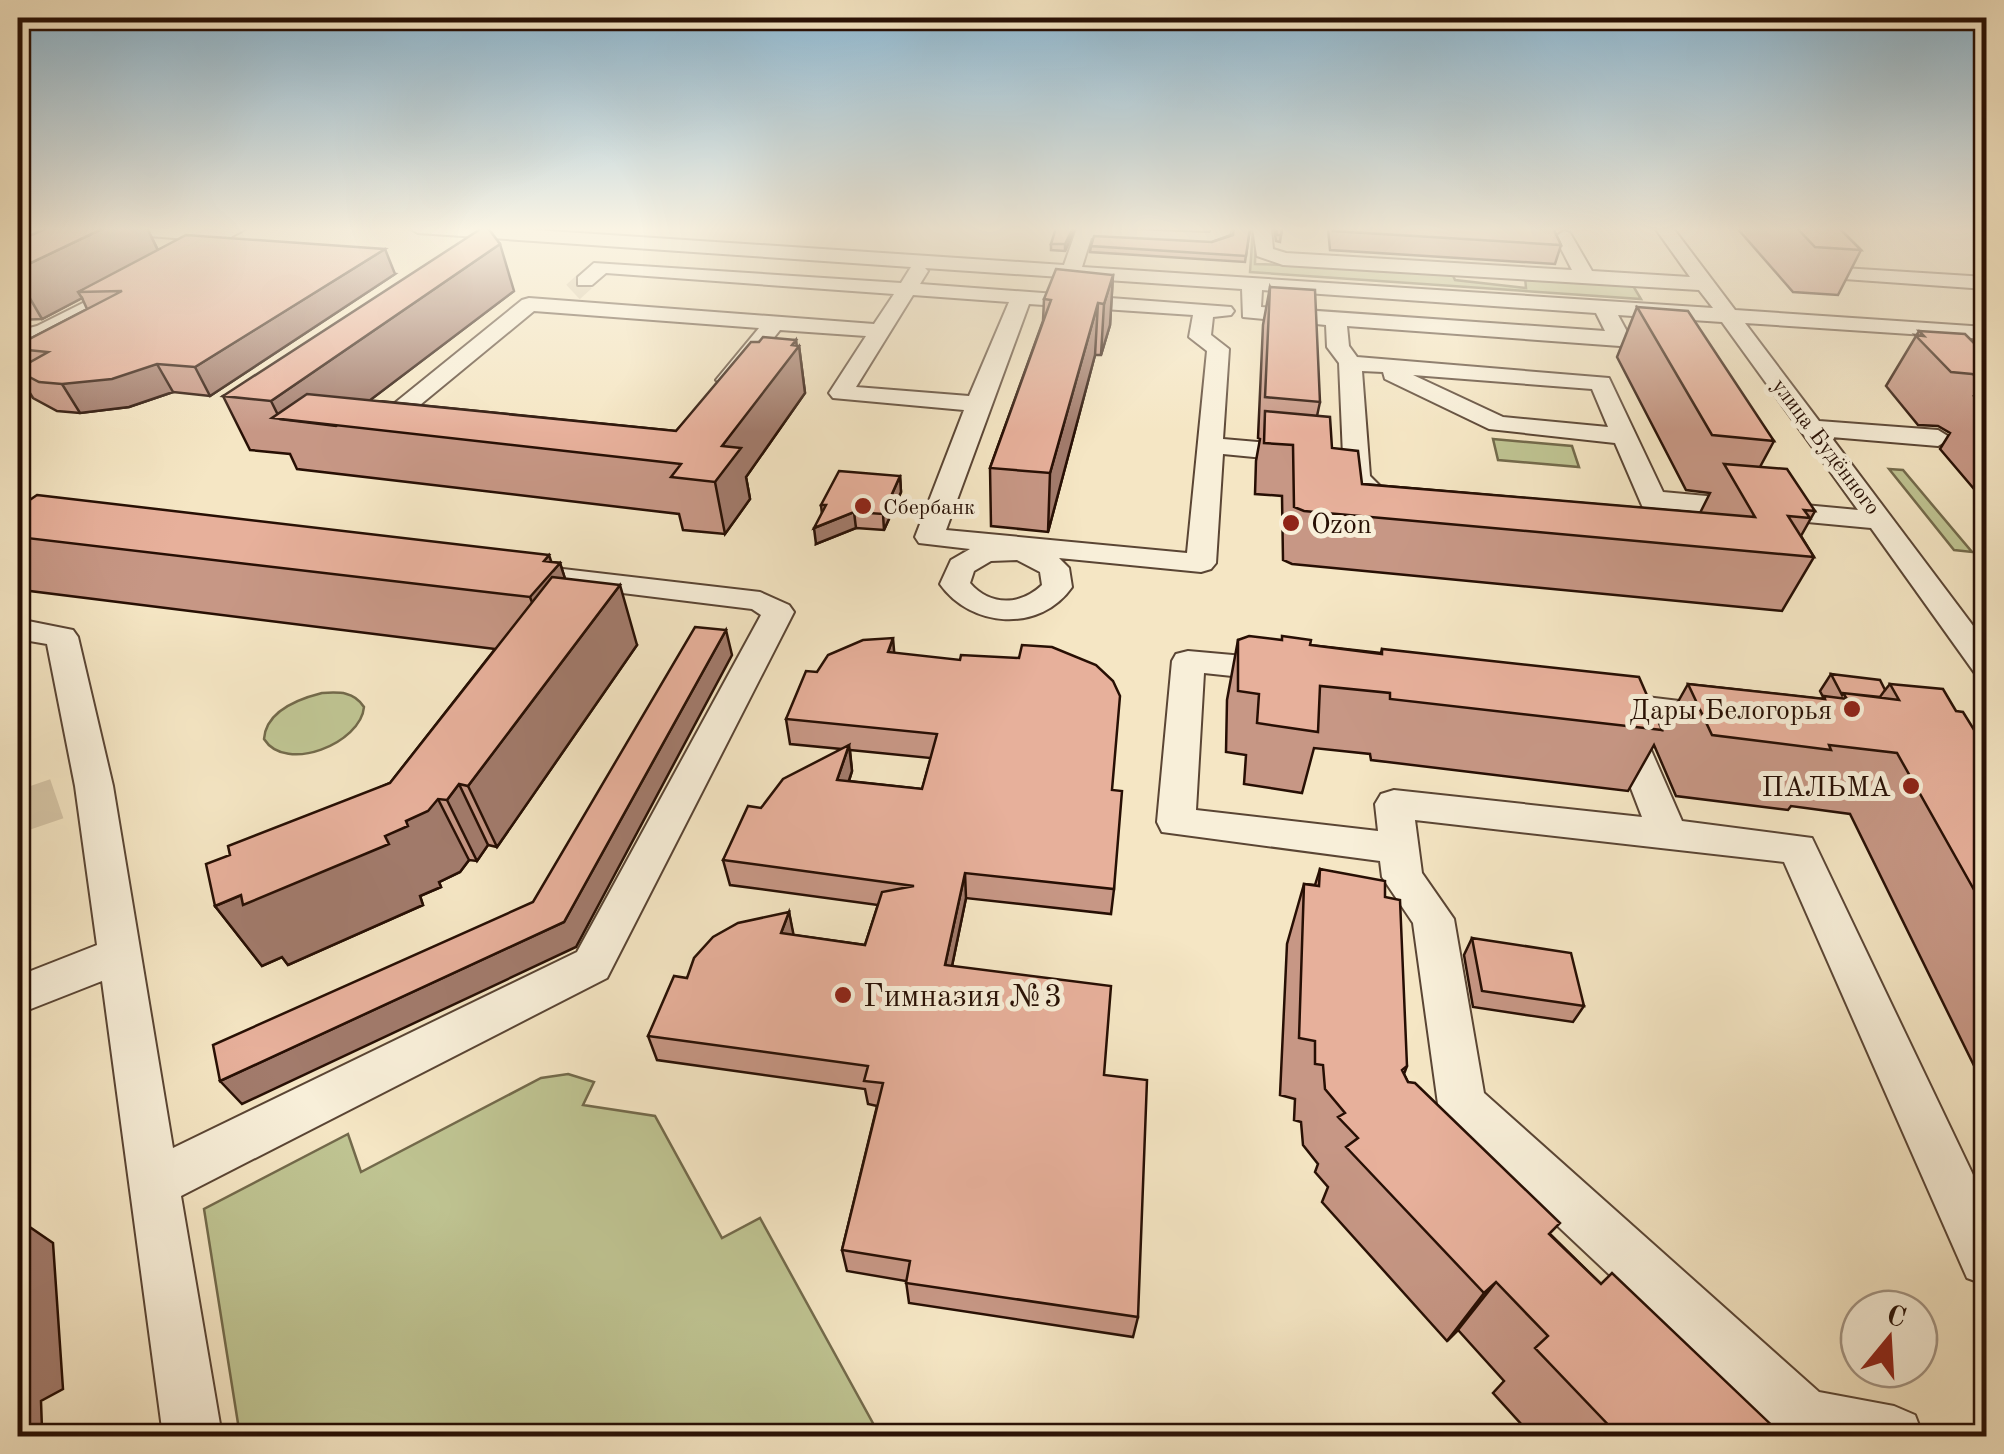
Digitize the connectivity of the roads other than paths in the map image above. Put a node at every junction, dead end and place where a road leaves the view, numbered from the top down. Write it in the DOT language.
graph roads {
  1 [pos="110,296"];
  2 [pos="560,296"];
  3 [pos="590,296"];
  4 [pos="902,296"];
  5 [pos="1006,296"];
  6 [pos="1251,296"];
  7 [pos="1425,296"];
  8 [pos="1715,296"];
  9 [pos="1021,297"];
  10 [pos="1603,308"];
  11 [pos="1204,310"];
  12 [pos="1250,313"];
  13 [pos="1730,316"];
  14 [pos="1336,319"];
  15 [pos="774,323"];
  16 [pos="880,331"];
  17 [pos="1986,333"];
  18 [pos="18,337"];
  19 [pos="1362,364"];
  20 [pos="712,400"];
  21 [pos="978,404"];
  22 [pos="425,423"];
  23 [pos="1813,428"];
  24 [pos="1625,436"];
  25 [pos="1938,438"];
  26 [pos="1210,445"];
  27 [pos="1356,459"];
  28 [pos="1653,499"];
  29 [pos="1386,503"];
  30 [pos="1883,521"];
  31 [pos="1633,536"];
  32 [pos="484,569"];
  33 [pos="18,629"];
  34 [pos="1982,653"];
  35 [pos="1305,672"];
  36 [pos="1577,700"];
  37 [pos="1616,704"];
  38 [pos="1750,718"];
  39 [pos="1668,834"];
  40 [pos="1399,848"];
  41 [pos="119,955"];
  42 [pos="18,996"];
  43 [pos="156,1182"];
  44 [pos="1986,1260"];
  45 [pos="192,1436"];
  46 [pos="1894,1436"];
  1 -- 18 [label="street"];
  2 -- 22 [label="street"];
  3 -- 15 [label="street"];
  4 -- 16 [label="street"];
  5 -- 9 [label="street"];
  6 -- 12 [label="street"];
  7 -- 10 [label="street"];
  8 -- 13 [label="street, улица Будённого"];
  9 -- 11 [label="street"];
  9 -- 21 [label="street"];
  10 -- 13 [label="street"];
  10 -- 14 [label="street"];
  11 -- 12 [label="street"];
  11 -- 26 [label="street"];
  12 -- 14 [label="street"];
  13 -- 17 [label="street"];
  13 -- 23 [label="street, улица Будённого"];
  14 -- 19 [label="street"];
  15 -- 16 [label="street"];
  15 -- 20 [label="street"];
  16 -- 21 [label="street"];
  19 -- 24 [label="street"];
  19 -- 24 [label="street"];
  19 -- 27 [label="street"];
  21 -- 26 [label="street"];
  23 -- 25 [label="street"];
  23 -- 30 [label="street, улица Будённого"];
  24 -- 28 [label="street"];
  26 -- 27 [label="street"];
  27 -- 29 [label="street"];
  28 -- 30 [label="street"];
  28 -- 31 [label="street"];
  30 -- 34 [label="street, улица Будённого"];
  32 -- 43 [label="street"];
  33 -- 41 [label="street"];
  35 -- 40 [label="street"];
  36 -- 37 [label="street"];
  37 -- 38 [label="street"];
  37 -- 39 [label="street"];
  39 -- 40 [label="street"];
  39 -- 44 [label="street"];
  40 -- 46 [label="street"];
  41 -- 42 [label="street"];
  41 -- 43 [label="street"];
  43 -- 45 [label="street"];
}
